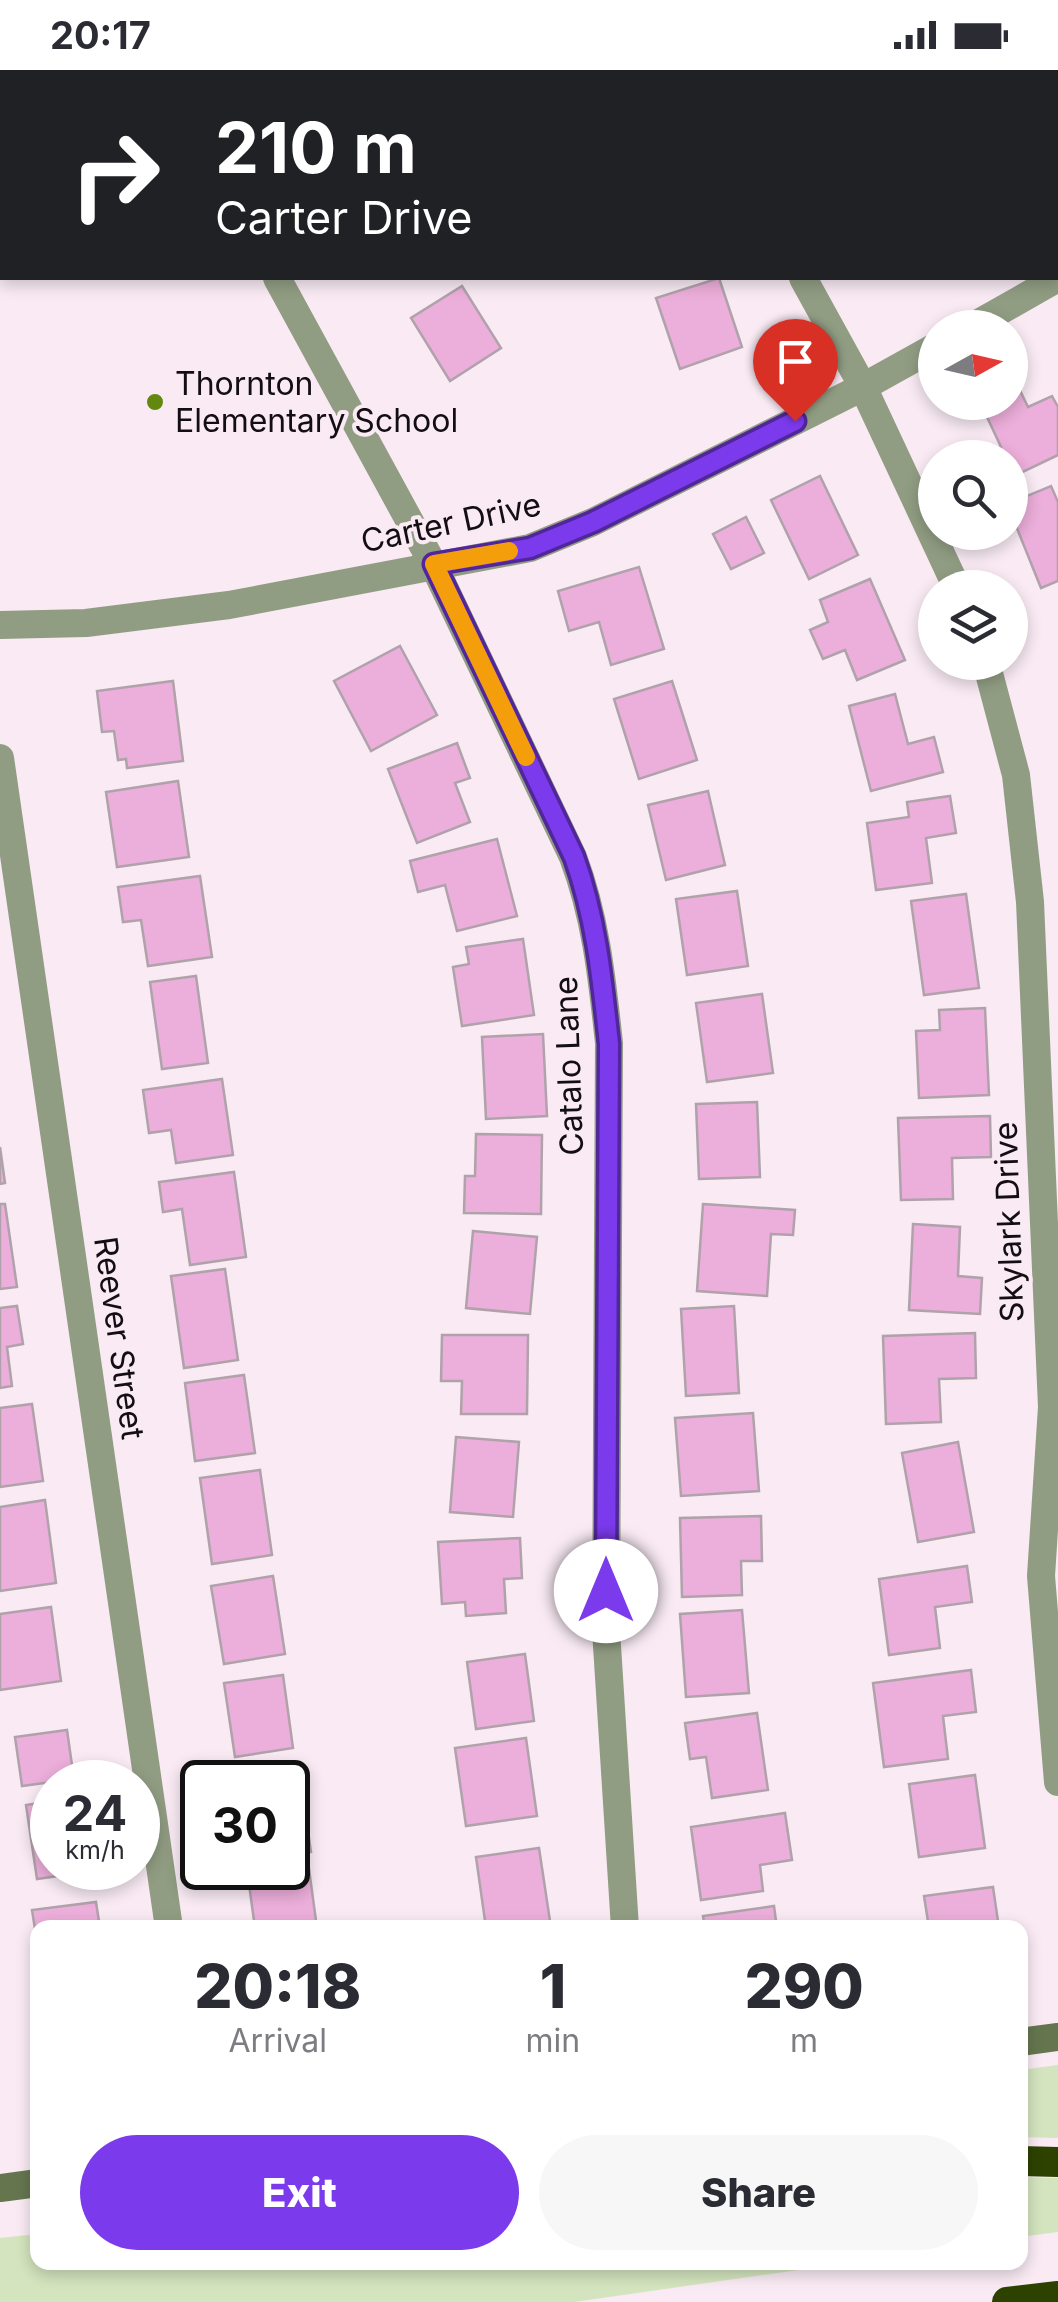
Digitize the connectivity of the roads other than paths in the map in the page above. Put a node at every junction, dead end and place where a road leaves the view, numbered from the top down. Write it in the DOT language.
graph roads {
  1 [pos="278,280"];
  2 [pos="804,280"];
  3 [pos="1054,280"];
  4 [pos="1002,310"];
  5 [pos="918,357"];
  6 [pos="862,388"];
  7 [pos="434,564"];
  8 [pos="948,570"];
  9 [pos="0,625"];
  10 [pos="991,680"];
  11 [pos="0,758"];
  12 [pos="1058,1782"];
  13 [pos="168,1920"];
  14 [pos="624,1920"];
  15 [pos="1058,2037"];
  16 [pos="1028,2041"];
  17 [pos="1028,2161"];
  18 [pos="1058,2162"];
  19 [pos="30,2184"];
  20 [pos="0,2188"];
  21 [pos="1058,2296"];
  22 [pos="1008,2302"];
  1 -- 7 [label="street, Catalo Lane"];
  2 -- 6 [label="street"];
  3 -- 4 [label="street"];
  5 -- 6 [label="street, Carter Drive"];
  6 -- 7 [label="street, Carter Drive"];
  6 -- 8 [label="street"];
  7 -- 9 [label="street, Carter Drive"];
  7 -- 14 [label="street, Catalo Lane"];
  10 -- 12 [label="street, Skylark Drive"];
  11 -- 13 [label="street, Reever Street"];
  15 -- 16 [label="main road"];
  17 -- 18 [label="highway"];
  19 -- 20 [label="main road"];
  21 -- 22 [label="highway"];
}
